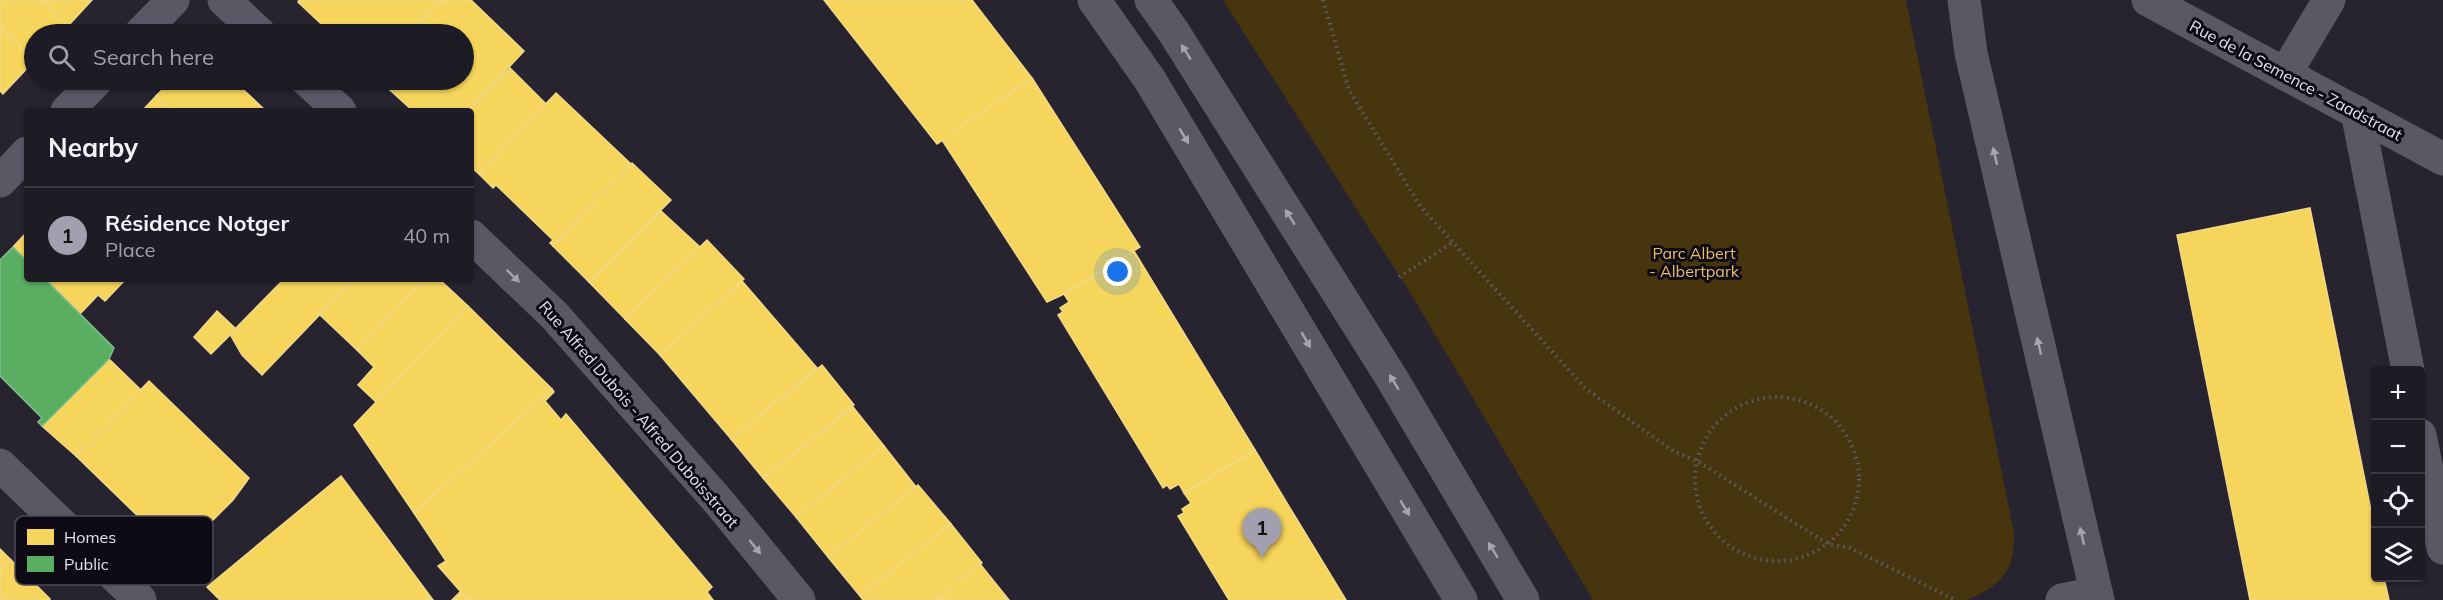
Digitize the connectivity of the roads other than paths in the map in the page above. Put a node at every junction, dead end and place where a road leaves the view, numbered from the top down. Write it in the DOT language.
graph roads {
  1 [pos="173,0"];
  2 [pos="224,0"];
  3 [pos="1094,0"];
  4 [pos="1151,0"];
  5 [pos="1964,0"];
  6 [pos="2148,0"];
  7 [pos="2329,0"];
  8 [pos="150,24"];
  9 [pos="249,24"];
  10 [pos="2284,74"];
  11 [pos="87,90"];
  12 [pos="318,90"];
  13 [pos="70,108"];
  14 [pos="337,108"];
  15 [pos="2357,112"];
  16 [pos="24,156"];
  17 [pos="2443,159"];
  18 [pos="0,181"];
  19 [pos="474,239"];
  20 [pos="1325,272"];
  21 [pos="1282,299"];
  22 [pos="2407,366"];
  23 [pos="2425,456"];
  24 [pos="0,465"];
  25 [pos="53,516"];
  26 [pos="2443,548"];
  27 [pos="124,585"];
  28 [pos="2097,596"];
  29 [pos="140,600"];
  30 [pos="799,600"];
  31 [pos="1461,600"];
  32 [pos="1523,600"];
  33 [pos="2062,600"];
  1 -- 8 [label="street"];
  2 -- 9 [label="street"];
  3 -- 21 [label="street, one-way"];
  20 -- 4 [label="street, one-way"];
  28 -- 5 [label="street, one-way"];
  6 -- 10 [label="street, Rue de la Semence - Zaadstraat"];
  7 -- 10 [label="street"];
  10 -- 15 [label="street, Rue de la Semence - Zaadstraat"];
  11 -- 13 [label="street"];
  12 -- 14 [label="street"];
  15 -- 17 [label="street, Rue de la Semence - Zaadstraat"];
  15 -- 22 [label="street"];
  16 -- 18 [label="street"];
  19 -- 30 [label="street, Rue Alfred Dubois - Alfred Duboisstraat, one-way"];
  20 -- 21 [label="street"];
  32 -- 20 [label="street, one-way"];
  21 -- 31 [label="street, one-way"];
  23 -- 26 [label="street"];
  24 -- 25 [label="street"];
  27 -- 29 [label="street"];
  28 -- 33 [label="street"];
}
